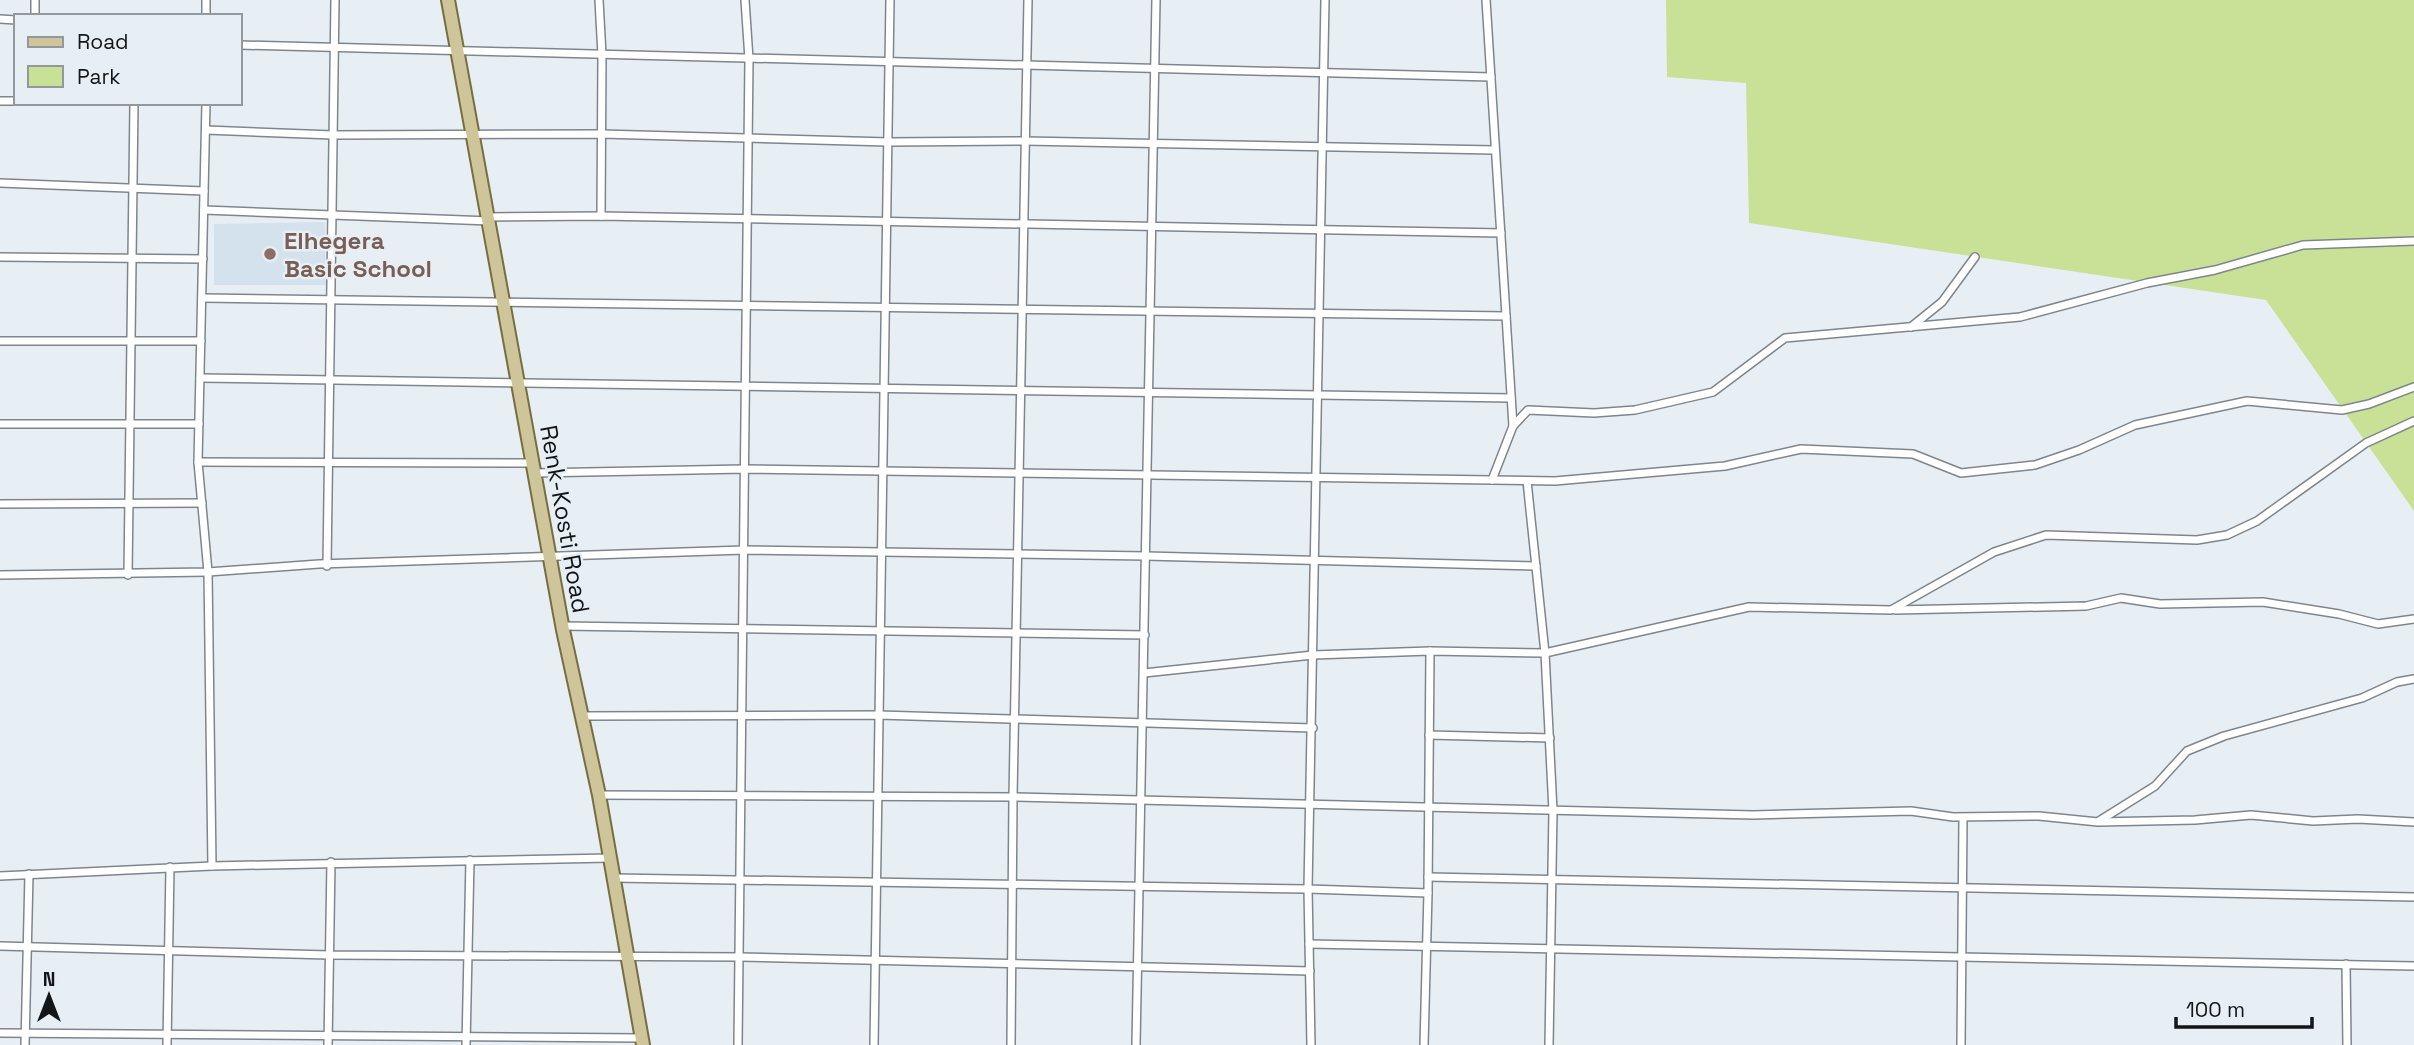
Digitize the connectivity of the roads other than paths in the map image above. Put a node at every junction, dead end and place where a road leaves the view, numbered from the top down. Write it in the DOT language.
graph roads {
  1 [pos="335,0"];
  2 [pos="448,0"];
  3 [pos="599,0"];
  4 [pos="745,0"];
  5 [pos="890,0"];
  6 [pos="1028,0"];
  7 [pos="1156,0"];
  8 [pos="1325,0"];
  9 [pos="1486,0"];
  10 [pos="242,45"];
  11 [pos="335,50"];
  12 [pos="457,52"];
  13 [pos="603,55"];
  14 [pos="749,60"];
  15 [pos="889,61"];
  16 [pos="1027,66"];
  17 [pos="1155,70"];
  18 [pos="1325,75"];
  19 [pos="1491,77"];
  20 [pos="134,105"];
  21 [pos="206,105"];
  22 [pos="206,130"];
  23 [pos="602,134"];
  24 [pos="334,135"];
  25 [pos="473,135"];
  26 [pos="748,137"];
  27 [pos="1026,141"];
  28 [pos="888,142"];
  29 [pos="1153,143"];
  30 [pos="1323,145"];
  31 [pos="1495,149"];
  32 [pos="0,183"];
  33 [pos="133,188"];
  34 [pos="204,191"];
  35 [pos="204,210"];
  36 [pos="332,216"];
  37 [pos="601,216"];
  38 [pos="490,219"];
  39 [pos="747,219"];
  40 [pos="887,222"];
  41 [pos="1024,224"];
  42 [pos="1152,226"];
  43 [pos="1322,230"];
  44 [pos="1501,233"];
  45 [pos="2414,241"];
  46 [pos="0,257"];
  47 [pos="1975,257"];
  48 [pos="131,258"];
  49 [pos="203,259"];
  50 [pos="202,298"];
  51 [pos="331,300"];
  52 [pos="505,303"];
  53 [pos="746,303"];
  54 [pos="886,306"];
  55 [pos="1022,309"];
  56 [pos="1150,312"];
  57 [pos="1320,315"];
  58 [pos="1506,316"];
  59 [pos="1910,327"];
  60 [pos="0,341"];
  61 [pos="201,341"];
  62 [pos="130,342"];
  63 [pos="200,378"];
  64 [pos="330,379"];
  65 [pos="519,382"];
  66 [pos="745,384"];
  67 [pos="884,386"];
  68 [pos="2414,387"];
  69 [pos="1021,390"];
  70 [pos="1149,392"];
  71 [pos="1318,394"];
  72 [pos="1511,398"];
  73 [pos="2414,421"];
  74 [pos="0,424"];
  75 [pos="130,424"];
  76 [pos="199,424"];
  77 [pos="1513,426"];
  78 [pos="198,462"];
  79 [pos="329,464"];
  80 [pos="534,468"];
  81 [pos="744,470"];
  82 [pos="883,471"];
  83 [pos="1019,472"];
  84 [pos="1148,475"];
  85 [pos="1317,477"];
  86 [pos="1492,480"];
  87 [pos="1527,481"];
  88 [pos="0,503"];
  89 [pos="202,503"];
  90 [pos="129,504"];
  91 [pos="744,550"];
  92 [pos="882,552"];
  93 [pos="1018,553"];
  94 [pos="1146,556"];
  95 [pos="551,558"];
  96 [pos="1315,561"];
  97 [pos="327,566"];
  98 [pos="1536,566"];
  99 [pos="208,572"];
  100 [pos="0,575"];
  101 [pos="128,575"];
  102 [pos="1891,610"];
  103 [pos="2414,619"];
  104 [pos="563,626"];
  105 [pos="743,628"];
  106 [pos="880,630"];
  107 [pos="1016,633"];
  108 [pos="1145,635"];
  109 [pos="1430,651"];
  110 [pos="1545,653"];
  111 [pos="1313,655"];
  112 [pos="1144,673"];
  113 [pos="2414,679"];
  114 [pos="742,714"];
  115 [pos="879,715"];
  116 [pos="584,716"];
  117 [pos="1015,718"];
  118 [pos="1144,722"];
  119 [pos="1313,728"];
  120 [pos="1429,735"];
  121 [pos="1550,738"];
  122 [pos="741,794"];
  123 [pos="599,796"];
  124 [pos="878,796"];
  125 [pos="1013,797"];
  126 [pos="1142,799"];
  127 [pos="1310,805"];
  128 [pos="1428,808"];
  129 [pos="1553,811"];
  130 [pos="1963,818"];
  131 [pos="2098,822"];
  132 [pos="2414,822"];
  133 [pos="610,858"];
  134 [pos="470,860"];
  135 [pos="331,862"];
  136 [pos="212,866"];
  137 [pos="170,867"];
  138 [pos="29,874"];
  139 [pos="0,876"];
  140 [pos="1428,877"];
  141 [pos="614,878"];
  142 [pos="742,878"];
  143 [pos="1552,880"];
  144 [pos="877,881"];
  145 [pos="1012,884"];
  146 [pos="1139,886"];
  147 [pos="1308,889"];
  148 [pos="1962,890"];
  149 [pos="1428,893"];
  150 [pos="2414,897"];
  151 [pos="1309,944"];
  152 [pos="0,946"];
  153 [pos="27,946"];
  154 [pos="1427,946"];
  155 [pos="1551,948"];
  156 [pos="167,950"];
  157 [pos="467,953"];
  158 [pos="329,955"];
  159 [pos="626,956"];
  160 [pos="1962,956"];
  161 [pos="740,957"];
  162 [pos="876,961"];
  163 [pos="1012,964"];
  164 [pos="2346,964"];
  165 [pos="2414,965"];
  166 [pos="1138,967"];
  167 [pos="1310,971"];
  168 [pos="0,1033"];
  169 [pos="25,1033"];
  170 [pos="167,1034"];
  171 [pos="328,1036"];
  172 [pos="466,1041"];
  173 [pos="642,1041"];
  174 [pos="24,1045"];
  175 [pos="167,1045"];
  176 [pos="328,1045"];
  177 [pos="738,1045"];
  178 [pos="874,1045"];
  179 [pos="1012,1045"];
  180 [pos="1136,1045"];
  181 [pos="1311,1045"];
  182 [pos="1424,1045"];
  183 [pos="1549,1045"];
  184 [pos="1961,1045"];
  185 [pos="2347,1045"];
  1 -- 11 [label="street"];
  2 -- 12 [label="main road, Renk-Kosti Road"];
  3 -- 13 [label="street"];
  4 -- 14 [label="street"];
  5 -- 15 [label="street"];
  6 -- 16 [label="street"];
  7 -- 17 [label="street"];
  8 -- 18 [label="street"];
  9 -- 19 [label="street"];
  10 -- 11 [label="street"];
  11 -- 12 [label="street"];
  11 -- 24 [label="street"];
  12 -- 13 [label="street"];
  12 -- 25 [label="main road, Renk-Kosti Road"];
  13 -- 14 [label="street"];
  13 -- 23 [label="street"];
  14 -- 15 [label="street"];
  14 -- 26 [label="street"];
  15 -- 16 [label="street"];
  15 -- 28 [label="street"];
  16 -- 17 [label="street"];
  16 -- 27 [label="street"];
  17 -- 18 [label="street"];
  17 -- 29 [label="street"];
  18 -- 19 [label="street"];
  18 -- 30 [label="street"];
  19 -- 31 [label="street"];
  20 -- 33 [label="street"];
  21 -- 22 [label="street"];
  22 -- 24 [label="street"];
  22 -- 34 [label="street"];
  23 -- 25 [label="street"];
  23 -- 26 [label="street"];
  23 -- 37 [label="street"];
  24 -- 25 [label="street"];
  24 -- 36 [label="street"];
  25 -- 38 [label="main road, Renk-Kosti Road"];
  26 -- 28 [label="street"];
  26 -- 39 [label="street"];
  27 -- 28 [label="street"];
  27 -- 29 [label="street"];
  27 -- 41 [label="street"];
  28 -- 40 [label="street"];
  29 -- 30 [label="street"];
  29 -- 42 [label="street"];
  30 -- 31 [label="street"];
  30 -- 43 [label="street"];
  31 -- 44 [label="street"];
  32 -- 33 [label="street"];
  33 -- 34 [label="street"];
  33 -- 48 [label="street"];
  34 -- 35 [label="street"];
  35 -- 36 [label="street"];
  35 -- 49 [label="street"];
  36 -- 38 [label="street"];
  36 -- 51 [label="street"];
  37 -- 38 [label="street"];
  37 -- 39 [label="street"];
  38 -- 52 [label="main road, Renk-Kosti Road"];
  39 -- 40 [label="street"];
  39 -- 53 [label="street"];
  40 -- 41 [label="street"];
  40 -- 54 [label="street"];
  41 -- 42 [label="street"];
  41 -- 55 [label="street"];
  42 -- 43 [label="street"];
  42 -- 56 [label="street"];
  43 -- 44 [label="street"];
  43 -- 57 [label="street"];
  44 -- 58 [label="street"];
  45 -- 59 [label="street"];
  46 -- 48 [label="street"];
  47 -- 59 [label="street"];
  48 -- 49 [label="street"];
  48 -- 62 [label="street"];
  49 -- 50 [label="street"];
  50 -- 51 [label="street"];
  50 -- 61 [label="street"];
  51 -- 52 [label="street"];
  51 -- 64 [label="street"];
  52 -- 53 [label="street"];
  52 -- 65 [label="main road, Renk-Kosti Road"];
  53 -- 54 [label="street"];
  53 -- 66 [label="street"];
  54 -- 55 [label="street"];
  54 -- 67 [label="street"];
  55 -- 56 [label="street"];
  55 -- 69 [label="street"];
  56 -- 57 [label="street"];
  56 -- 70 [label="street"];
  57 -- 58 [label="street"];
  57 -- 71 [label="street"];
  58 -- 72 [label="street"];
  59 -- 77 [label="street"];
  60 -- 62 [label="street"];
  61 -- 62 [label="street"];
  61 -- 63 [label="street"];
  62 -- 75 [label="street"];
  63 -- 64 [label="street"];
  63 -- 76 [label="street"];
  64 -- 65 [label="street"];
  64 -- 79 [label="street"];
  65 -- 66 [label="street"];
  65 -- 80 [label="main road, Renk-Kosti Road"];
  66 -- 67 [label="street"];
  66 -- 81 [label="street"];
  67 -- 69 [label="street"];
  67 -- 82 [label="street"];
  68 -- 87 [label="street"];
  69 -- 70 [label="street"];
  69 -- 83 [label="street"];
  70 -- 71 [label="street"];
  70 -- 84 [label="street"];
  71 -- 72 [label="street"];
  71 -- 85 [label="street"];
  72 -- 77 [label="street"];
  73 -- 102 [label="street"];
  74 -- 75 [label="street"];
  75 -- 76 [label="street"];
  75 -- 90 [label="street"];
  76 -- 78 [label="street"];
  77 -- 86 [label="street"];
  78 -- 79 [label="street"];
  78 -- 89 [label="street"];
  79 -- 80 [label="street"];
  79 -- 97 [label="street"];
  80 -- 81 [label="street"];
  80 -- 95 [label="main road, Renk-Kosti Road"];
  81 -- 82 [label="street"];
  81 -- 91 [label="street"];
  82 -- 83 [label="street"];
  82 -- 92 [label="street"];
  83 -- 84 [label="street"];
  83 -- 93 [label="street"];
  84 -- 85 [label="street"];
  84 -- 94 [label="street"];
  85 -- 86 [label="street"];
  85 -- 96 [label="street"];
  86 -- 87 [label="street"];
  87 -- 98 [label="street"];
  88 -- 90 [label="street"];
  89 -- 90 [label="street"];
  89 -- 99 [label="street"];
  90 -- 101 [label="street"];
  91 -- 92 [label="street"];
  91 -- 95 [label="street"];
  91 -- 105 [label="street"];
  92 -- 93 [label="street"];
  92 -- 106 [label="street"];
  93 -- 94 [label="street"];
  93 -- 107 [label="street"];
  94 -- 96 [label="street"];
  94 -- 108 [label="street"];
  95 -- 97 [label="street"];
  95 -- 104 [label="main road, Renk-Kosti Road"];
  96 -- 98 [label="street"];
  96 -- 111 [label="street"];
  97 -- 99 [label="street"];
  98 -- 110 [label="street"];
  99 -- 101 [label="street"];
  99 -- 136 [label="street"];
  100 -- 101 [label="street"];
  102 -- 103 [label="street"];
  102 -- 110 [label="street"];
  104 -- 105 [label="street"];
  104 -- 116 [label="main road, Renk-Kosti Road"];
  105 -- 106 [label="street"];
  105 -- 114 [label="street"];
  106 -- 107 [label="street"];
  106 -- 115 [label="street"];
  107 -- 108 [label="street"];
  107 -- 117 [label="street"];
  108 -- 112 [label="street"];
  109 -- 110 [label="street"];
  109 -- 111 [label="street"];
  109 -- 120 [label="street"];
  110 -- 121 [label="street"];
  111 -- 112 [label="street"];
  111 -- 119 [label="street"];
  112 -- 118 [label="street"];
  113 -- 131 [label="street"];
  114 -- 115 [label="street"];
  114 -- 116 [label="street"];
  114 -- 122 [label="street"];
  115 -- 117 [label="street"];
  115 -- 124 [label="street"];
  116 -- 123 [label="main road, Renk-Kosti Road"];
  117 -- 118 [label="street"];
  117 -- 125 [label="street"];
  118 -- 119 [label="street"];
  118 -- 126 [label="street"];
  119 -- 127 [label="street"];
  120 -- 121 [label="street"];
  120 -- 128 [label="street"];
  121 -- 129 [label="street"];
  122 -- 123 [label="street"];
  122 -- 124 [label="street"];
  122 -- 142 [label="street"];
  123 -- 133 [label="main road, Renk-Kosti Road"];
  124 -- 125 [label="street"];
  124 -- 144 [label="street"];
  125 -- 126 [label="street"];
  125 -- 145 [label="street"];
  126 -- 127 [label="street"];
  126 -- 146 [label="street"];
  127 -- 128 [label="street"];
  127 -- 147 [label="street"];
  128 -- 129 [label="street"];
  128 -- 140 [label="street"];
  129 -- 130 [label="street"];
  129 -- 143 [label="street"];
  130 -- 131 [label="street"];
  130 -- 148 [label="street"];
  131 -- 132 [label="street"];
  133 -- 134 [label="street"];
  133 -- 141 [label="main road, Renk-Kosti Road"];
  134 -- 135 [label="street"];
  134 -- 157 [label="street"];
  135 -- 136 [label="street"];
  135 -- 158 [label="street"];
  136 -- 137 [label="street"];
  137 -- 138 [label="street"];
  137 -- 156 [label="street"];
  138 -- 139 [label="street"];
  138 -- 153 [label="street"];
  140 -- 143 [label="street"];
  140 -- 149 [label="street"];
  141 -- 142 [label="street"];
  141 -- 159 [label="main road, Renk-Kosti Road"];
  142 -- 144 [label="street"];
  142 -- 161 [label="street"];
  143 -- 148 [label="street"];
  143 -- 155 [label="street"];
  144 -- 145 [label="street"];
  144 -- 162 [label="street"];
  145 -- 146 [label="street"];
  145 -- 163 [label="street"];
  146 -- 147 [label="street"];
  146 -- 166 [label="street"];
  147 -- 149 [label="street"];
  147 -- 151 [label="street"];
  148 -- 150 [label="street"];
  148 -- 160 [label="street"];
  149 -- 154 [label="street"];
  151 -- 154 [label="street"];
  151 -- 167 [label="street"];
  152 -- 153 [label="street"];
  153 -- 156 [label="street"];
  153 -- 169 [label="street"];
  154 -- 155 [label="street"];
  154 -- 182 [label="street"];
  155 -- 160 [label="street"];
  155 -- 183 [label="street"];
  156 -- 158 [label="street"];
  156 -- 170 [label="street"];
  157 -- 158 [label="street"];
  157 -- 159 [label="street"];
  157 -- 172 [label="street"];
  158 -- 171 [label="street"];
  159 -- 161 [label="street"];
  159 -- 173 [label="main road, Renk-Kosti Road"];
  160 -- 164 [label="street"];
  160 -- 184 [label="street"];
  161 -- 162 [label="street"];
  161 -- 177 [label="street"];
  162 -- 163 [label="street"];
  162 -- 178 [label="street"];
  163 -- 166 [label="street"];
  163 -- 179 [label="street"];
  164 -- 165 [label="street"];
  164 -- 185 [label="street"];
  166 -- 167 [label="street"];
  166 -- 180 [label="street"];
  167 -- 181 [label="street"];
  168 -- 169 [label="street"];
  169 -- 170 [label="street"];
  169 -- 174 [label="street"];
  170 -- 171 [label="street"];
  170 -- 175 [label="street"];
  171 -- 172 [label="street"];
  171 -- 176 [label="street"];
  172 -- 173 [label="street"];
}
